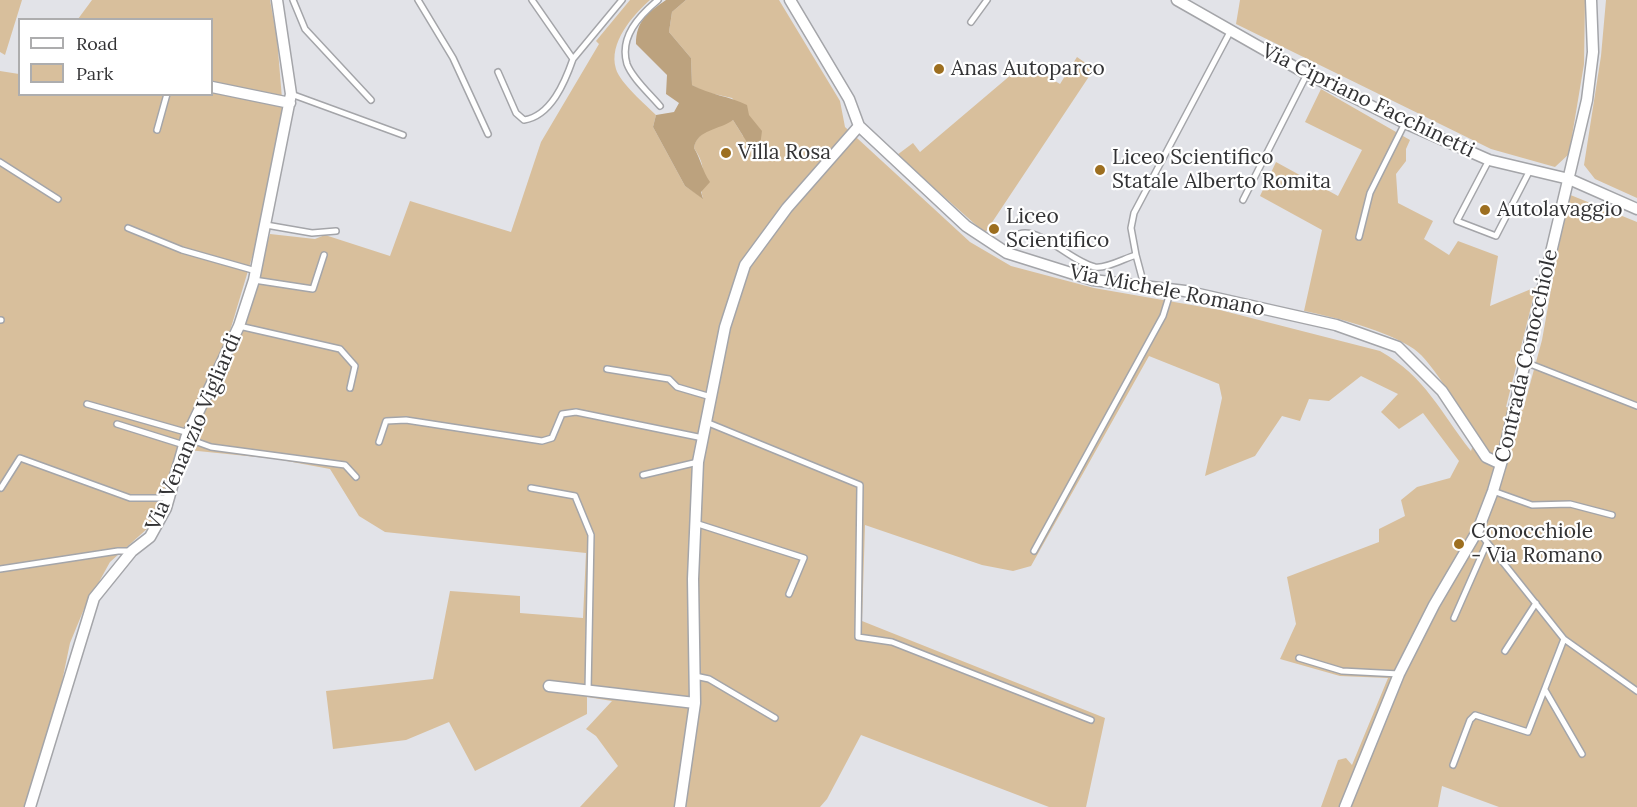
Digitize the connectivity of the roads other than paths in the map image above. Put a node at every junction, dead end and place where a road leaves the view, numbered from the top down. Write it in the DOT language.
graph roads {
  1 [pos="277,0"];
  2 [pos="293,0"];
  3 [pos="418,0"];
  4 [pos="532,0"];
  5 [pos="622,0"];
  6 [pos="658,0"];
  7 [pos="790,0"];
  8 [pos="987,0"];
  9 [pos="1177,0"];
  10 [pos="1591,0"];
  11 [pos="971,22"];
  12 [pos="1230,32"];
  13 [pos="573,59"];
  14 [pos="498,72"];
  15 [pos="1307,74"];
  16 [pos="213,87"];
  17 [pos="166,96"];
  18 [pos="291,99"];
  19 [pos="371,100"];
  20 [pos="660,106"];
  21 [pos="1405,123"];
  22 [pos="859,126"];
  23 [pos="157,129"];
  24 [pos="488,134"];
  25 [pos="403,135"];
  26 [pos="1489,160"];
  27 [pos="0,162"];
  28 [pos="1529,172"];
  29 [pos="1569,179"];
  30 [pos="58,199"];
  31 [pos="1243,200"];
  32 [pos="1637,209"];
  33 [pos="266,225"];
  34 [pos="128,228"];
  35 [pos="336,231"];
  36 [pos="1359,237"];
  37 [pos="1007,253"];
  38 [pos="324,255"];
  39 [pos="1136,255"];
  40 [pos="255,275"];
  41 [pos="1144,286"];
  42 [pos="1171,290"];
  43 [pos="239,326"];
  44 [pos="1525,362"];
  45 [pos="607,369"];
  46 [pos="350,388"];
  47 [pos="711,397"];
  48 [pos="87,404"];
  49 [pos="1637,406"];
  50 [pos="706,422"];
  51 [pos="117,424"];
  52 [pos="703,438"];
  53 [pos="187,439"];
  54 [pos="379,442"];
  55 [pos="698,462"];
  56 [pos="1502,464"];
  57 [pos="643,475"];
  58 [pos="357,477"];
  59 [pos="1,488"];
  60 [pos="531,488"];
  61 [pos="1493,491"];
  62 [pos="169,498"];
  63 [pos="1611,515"];
  64 [pos="695,523"];
  65 [pos="1478,530"];
  66 [pos="1487,543"];
  67 [pos="132,551"];
  68 [pos="1034,551"];
  69 [pos="0,569"];
  70 [pos="789,594"];
  71 [pos="1536,603"];
  72 [pos="1454,618"];
  73 [pos="1564,639"];
  74 [pos="1505,651"];
  75 [pos="1299,658"];
  76 [pos="1399,674"];
  77 [pos="695,676"];
  78 [pos="549,686"];
  79 [pos="1545,690"];
  80 [pos="588,691"];
  81 [pos="1637,691"];
  82 [pos="695,703"];
  83 [pos="775,718"];
  84 [pos="1091,720"];
  85 [pos="1582,754"];
  86 [pos="1453,765"];
  87 [pos="30,807"];
  88 [pos="680,807"];
  89 [pos="1345,807"];
  1 -- 18 [label="street, Via Venanzio Vigliardi"];
  2 -- 19 [label="lane"];
  3 -- 24 [label="lane"];
  4 -- 13 [label="lane"];
  5 -- 13 [label="lane"];
  6 -- 20 [label="lane"];
  7 -- 22 [label="street, Via Michele Romano"];
  8 -- 11 [label="lane"];
  9 -- 12 [label="street, Via Cipriano Facchinetti"];
  10 -- 29 [label="street, Contrada Conocchiole"];
  12 -- 15 [label="street, Via Cipriano Facchinetti"];
  12 -- 39 [label="lane"];
  13 -- 14 [label="lane"];
  15 -- 21 [label="street, Via Cipriano Facchinetti"];
  15 -- 31 [label="lane"];
  16 -- 18 [label="street"];
  17 -- 23 [label="lane"];
  18 -- 25 [label="lane"];
  18 -- 33 [label="street, Via Venanzio Vigliardi"];
  21 -- 26 [label="street, Via Cipriano Facchinetti"];
  21 -- 36 [label="lane"];
  22 -- 37 [label="street, Via Michele Romano"];
  22 -- 47 [label="street"];
  26 -- 28 [label="street, Via Cipriano Facchinetti"];
  26 -- 28 [label="lane"];
  27 -- 30 [label="lane"];
  28 -- 29 [label="street, Via Cipriano Facchinetti"];
  29 -- 32 [label="street, Via Cipriano Facchinetti"];
  29 -- 44 [label="street, Contrada Conocchiole"];
  33 -- 35 [label="lane"];
  33 -- 40 [label="street, Via Venanzio Vigliardi"];
  34 -- 40 [label="lane"];
  37 -- 39 [label="lane"];
  37 -- 41 [label="street, Via Michele Romano"];
  38 -- 40 [label="lane"];
  39 -- 41 [label="lane"];
  40 -- 43 [label="street, Via Venanzio Vigliardi"];
  41 -- 42 [label="street, Via Michele Romano"];
  42 -- 56 [label="street, Via Michele Romano"];
  42 -- 68 [label="lane"];
  43 -- 46 [label="lane"];
  43 -- 53 [label="street, Via Venanzio Vigliardi"];
  44 -- 49 [label="lane"];
  44 -- 56 [label="street, Contrada Conocchiole"];
  45 -- 47 [label="lane"];
  47 -- 50 [label="street"];
  48 -- 53 [label="lane"];
  50 -- 52 [label="street"];
  50 -- 84 [label="lane"];
  51 -- 53 [label="lane"];
  52 -- 54 [label="lane"];
  52 -- 55 [label="street"];
  53 -- 58 [label="lane"];
  53 -- 62 [label="street, Via Venanzio Vigliardi"];
  55 -- 57 [label="lane"];
  55 -- 64 [label="street"];
  56 -- 61 [label="street, Contrada Conocchiole"];
  59 -- 62 [label="lane"];
  60 -- 80 [label="lane"];
  61 -- 63 [label="lane"];
  61 -- 65 [label="street, Contrada Conocchiole"];
  62 -- 67 [label="street, Via Venanzio Vigliardi"];
  64 -- 70 [label="lane"];
  64 -- 77 [label="street"];
  65 -- 66 [label="lane"];
  65 -- 76 [label="street, Contrada Conocchiole"];
  66 -- 71 [label="lane"];
  66 -- 72 [label="lane"];
  67 -- 69 [label="lane"];
  67 -- 87 [label="street, Via Venanzio Vigliardi"];
  71 -- 73 [label="lane"];
  71 -- 74 [label="lane"];
  73 -- 79 [label="lane"];
  73 -- 81 [label="lane"];
  75 -- 76 [label="lane"];
  76 -- 89 [label="street, Contrada Conocchiole"];
  77 -- 82 [label="street"];
  77 -- 83 [label="lane"];
  78 -- 80 [label="street"];
  79 -- 85 [label="lane"];
  79 -- 86 [label="lane"];
  80 -- 82 [label="street"];
  82 -- 88 [label="street"];
}
